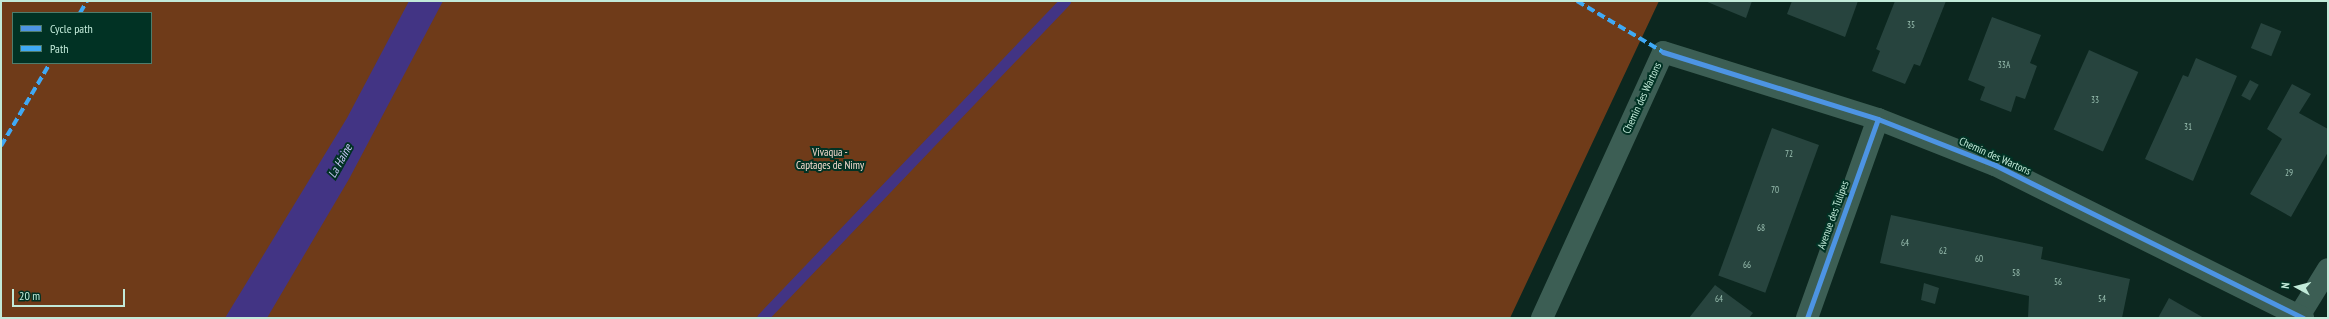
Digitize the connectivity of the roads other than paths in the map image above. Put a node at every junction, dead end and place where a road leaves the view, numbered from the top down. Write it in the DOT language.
graph roads {
  1 [pos="1878,119"];
  2 [pos="2328,269"];
  3 [pos="2300,317"];
  4 [pos="1542,318"];
  5 [pos="1807,318"];
  1 -- 3 [label="street, Chemin des Wartons"];
  1 -- 4 [label="street, Chemin des Wartons"];
  1 -- 5 [label="street, Avenue des Tulipes"];
  2 -- 3 [label="street"];
}
